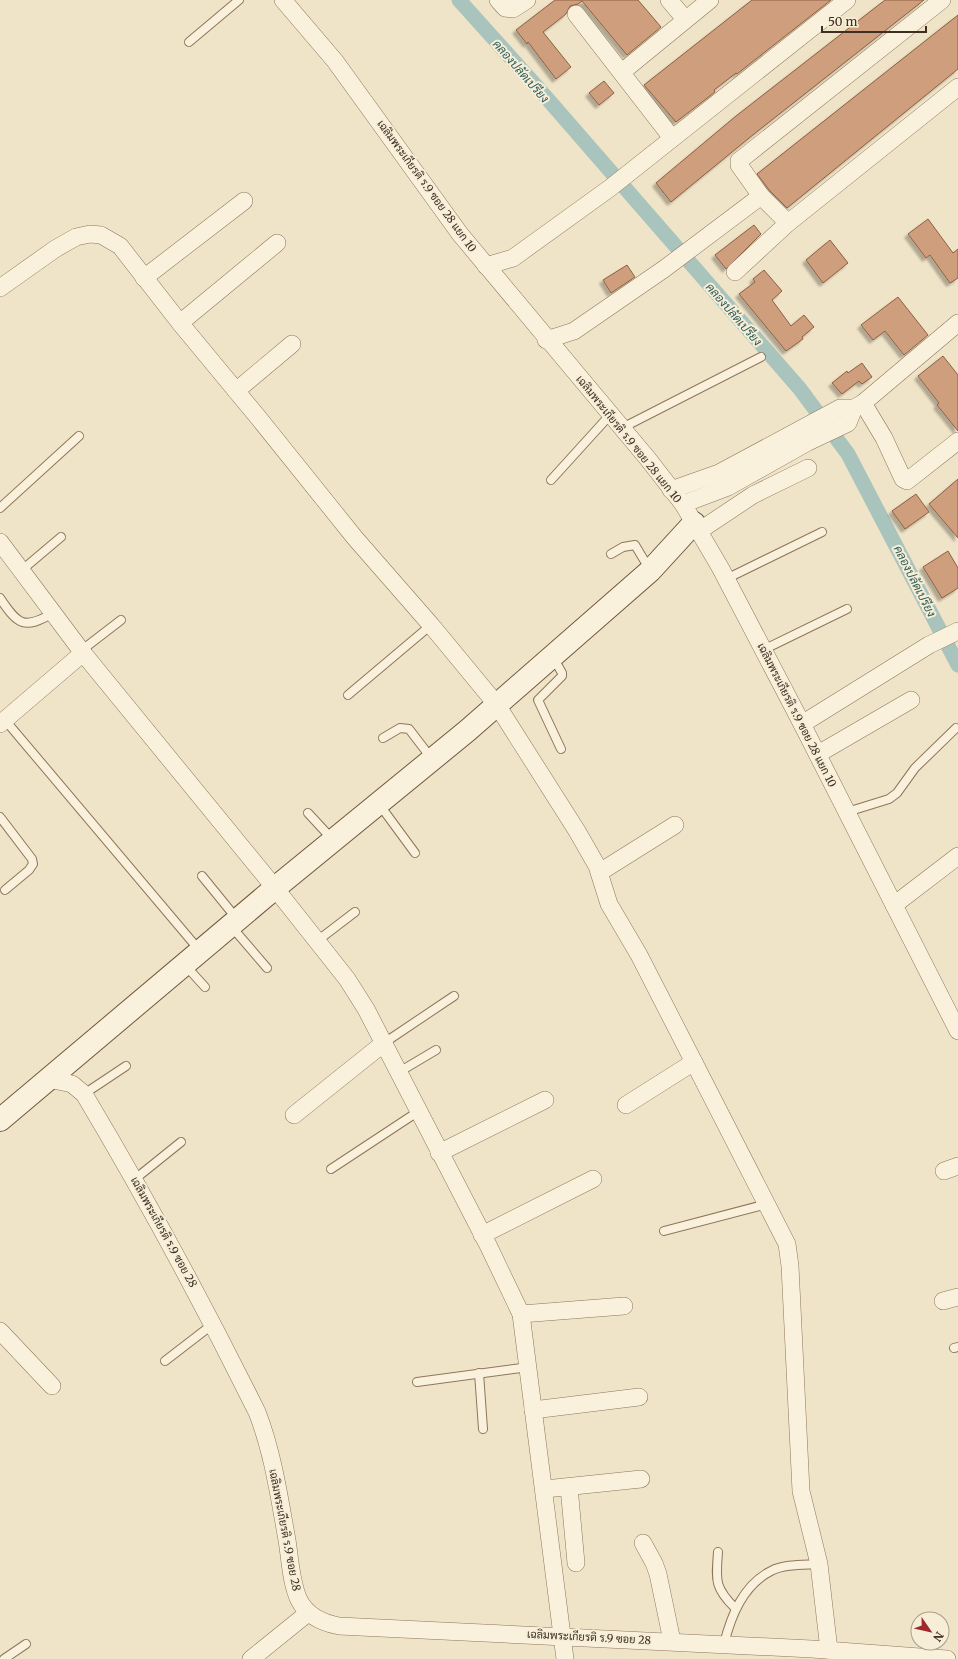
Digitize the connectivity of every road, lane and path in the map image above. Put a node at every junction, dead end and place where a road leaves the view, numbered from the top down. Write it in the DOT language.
graph roads {
  1 [pos="239,0"];
  2 [pos="283,0"];
  3 [pos="498,0"];
  4 [pos="527,0"];
  5 [pos="669,0"];
  6 [pos="710,0"];
  7 [pos="847,0"];
  8 [pos="942,0"];
  9 [pos="576,14"];
  10 [pos="685,20"];
  11 [pos="189,42"];
  12 [pos="622,72"];
  13 [pos="958,86"];
  14 [pos="672,138"];
  15 [pos="761,196"];
  16 [pos="244,201"];
  17 [pos="788,223"];
  18 [pos="278,243"];
  19 [pos="486,266"];
  20 [pos="735,272"];
  21 [pos="144,278"];
  22 [pos="0,288"];
  23 [pos="180,323"];
  24 [pos="958,323"];
  25 [pos="546,340"];
  26 [pos="292,344"];
  27 [pos="761,357"];
  28 [pos="236,391"];
  29 [pos="851,410"];
  30 [pos="610,415"];
  31 [pos="622,428"];
  32 [pos="79,436"];
  33 [pos="958,441"];
  34 [pos="769,455"];
  35 [pos="808,468"];
  36 [pos="719,473"];
  37 [pos="551,480"];
  38 [pos="728,488"];
  39 [pos="671,490"];
  40 [pos="683,504"];
  41 [pos="0,508"];
  42 [pos="696,527"];
  43 [pos="822,532"];
  44 [pos="61,537"];
  45 [pos="0,542"];
  46 [pos="611,554"];
  47 [pos="22,570"];
  48 [pos="650,571"];
  49 [pos="726,579"];
  50 [pos="0,598"];
  51 [pos="847,609"];
  52 [pos="53,612"];
  53 [pos="121,620"];
  54 [pos="431,625"];
  55 [pos="958,631"];
  56 [pos="763,650"];
  57 [pos="82,651"];
  58 [pos="552,657"];
  59 [pos="348,696"];
  60 [pos="911,700"];
  61 [pos="496,705"];
  62 [pos="2,722"];
  63 [pos="802,724"];
  64 [pos="956,728"];
  65 [pos="383,738"];
  66 [pos="561,749"];
  67 [pos="818,754"];
  68 [pos="432,760"];
  69 [pos="379,803"];
  70 [pos="847,812"];
  71 [pos="308,813"];
  72 [pos="0,817"];
  73 [pos="675,825"];
  74 [pos="334,840"];
  75 [pos="415,853"];
  76 [pos="958,856"];
  77 [pos="600,872"];
  78 [pos="202,876"];
  79 [pos="275,888"];
  80 [pos="5,890"];
  81 [pos="894,905"];
  82 [pos="355,912"];
  83 [pos="234,923"];
  84 [pos="317,941"];
  85 [pos="192,958"];
  86 [pos="267,968"];
  87 [pos="205,987"];
  88 [pos="454,996"];
  89 [pos="958,1031"];
  90 [pos="384,1043"];
  91 [pos="436,1050"];
  92 [pos="694,1062"];
  93 [pos="126,1066"];
  94 [pos="399,1072"];
  95 [pos="49,1079"];
  96 [pos="84,1094"];
  97 [pos="545,1100"];
  98 [pos="626,1105"];
  99 [pos="419,1111"];
  100 [pos="294,1115"];
  101 [pos="0,1120"];
  102 [pos="181,1142"];
  103 [pos="439,1153"];
  104 [pos="331,1169"];
  105 [pos="135,1179"];
  106 [pos="593,1179"];
  107 [pos="768,1204"];
  108 [pos="664,1231"];
  109 [pos="482,1235"];
  110 [pos="624,1306"];
  111 [pos="521,1314"];
  112 [pos="213,1324"];
  113 [pos="0,1331"];
  114 [pos="165,1361"];
  115 [pos="529,1367"];
  116 [pos="479,1373"];
  117 [pos="417,1382"];
  118 [pos="52,1386"];
  119 [pos="639,1397"];
  120 [pos="532,1410"];
  121 [pos="483,1429"];
  122 [pos="641,1479"];
  123 [pos="569,1487"];
  124 [pos="544,1489"];
  125 [pos="643,1543"];
  126 [pos="718,1552"];
  127 [pos="576,1563"];
  128 [pos="819,1564"];
  129 [pos="735,1608"];
  130 [pos="308,1613"];
  131 [pos="563,1636"];
  132 [pos="672,1641"];
  133 [pos="26,1644"];
  134 [pos="724,1644"];
  135 [pos="818,1652"];
  136 [pos="4,1659"];
  137 [pos="251,1659"];
  138 [pos="565,1659"];
  139 [pos="947,1659"];
  1 -- 11 [label="lane"];
  2 -- 19 [label="street, เฉลิมพระเกียรติ ร.9 ซอย 28 แยก 10"];
  3 -- 4 [label="street"];
  5 -- 10 [label="street"];
  6 -- 10 [label="street"];
  7 -- 14 [label="street"];
  8 -- 15 [label="street"];
  9 -- 12 [label="street"];
  10 -- 12 [label="street"];
  12 -- 14 [label="street"];
  13 -- 17 [label="street"];
  14 -- 19 [label="street"];
  15 -- 17 [label="street"];
  15 -- 25 [label="street"];
  16 -- 21 [label="street"];
  17 -- 20 [label="street"];
  18 -- 23 [label="street"];
  19 -- 25 [label="street, เฉลิมพระเกียรติ ร.9 ซอย 28 แยก 10"];
  21 -- 22 [label="street"];
  21 -- 23 [label="street"];
  23 -- 28 [label="street"];
  24 -- 29 [label="street"];
  25 -- 30 [label="street, เฉลิมพระเกียรติ ร.9 ซอย 28 แยก 10"];
  26 -- 28 [label="street"];
  27 -- 31 [label="lane"];
  28 -- 54 [label="street"];
  29 -- 33 [label="street"];
  29 -- 34 [label="street"];
  30 -- 31 [label="street, เฉลิมพระเกียรติ ร.9 ซอย 28 แยก 10"];
  30 -- 37 [label="lane"];
  31 -- 39 [label="street, เฉลิมพระเกียรติ ร.9 ซอย 28 แยก 10"];
  32 -- 41 [label="lane"];
  34 -- 36 [label="street"];
  34 -- 38 [label="street"];
  35 -- 42 [label="street"];
  36 -- 38 [label="street"];
  36 -- 39 [label="street"];
  38 -- 40 [label="street"];
  39 -- 40 [label="street, เฉลิมพระเกียรติ ร.9 ซอย 28 แยก 10"];
  40 -- 42 [label="street, เฉลิมพระเกียรติ ร.9 ซอย 28 แยก 10"];
  42 -- 48 [label="street"];
  42 -- 49 [label="street, เฉลิมพระเกียรติ ร.9 ซอย 28 แยก 10"];
  43 -- 49 [label="lane"];
  44 -- 47 [label="lane"];
  45 -- 47 [label="street"];
  46 -- 48 [label="lane"];
  47 -- 52 [label="street"];
  48 -- 58 [label="street"];
  49 -- 56 [label="street, เฉลิมพระเกียรติ ร.9 ซอย 28 แยก 10"];
  50 -- 52 [label="lane"];
  51 -- 56 [label="lane"];
  52 -- 57 [label="street"];
  53 -- 57 [label="lane"];
  54 -- 59 [label="lane"];
  54 -- 61 [label="street"];
  55 -- 63 [label="street"];
  56 -- 63 [label="street, เฉลิมพระเกียรติ ร.9 ซอย 28 แยก 10"];
  57 -- 62 [label="street"];
  57 -- 79 [label="street"];
  58 -- 61 [label="street"];
  58 -- 66 [label="lane"];
  60 -- 67 [label="street"];
  61 -- 68 [label="street"];
  61 -- 77 [label="street"];
  62 -- 85 [label="lane"];
  63 -- 67 [label="street, เฉลิมพระเกียรติ ร.9 ซอย 28 แยก 10"];
  64 -- 70 [label="lane"];
  65 -- 68 [label="lane"];
  67 -- 70 [label="street, เฉลิมพระเกียรติ ร.9 ซอย 28 แยก 10"];
  68 -- 69 [label="street"];
  69 -- 74 [label="street"];
  69 -- 75 [label="lane"];
  70 -- 81 [label="street, เฉลิมพระเกียรติ ร.9 ซอย 28 แยก 10"];
  71 -- 74 [label="lane"];
  72 -- 80 [label="lane"];
  73 -- 77 [label="street"];
  74 -- 79 [label="street"];
  76 -- 81 [label="street"];
  77 -- 92 [label="street"];
  78 -- 83 [label="lane"];
  79 -- 83 [label="street"];
  79 -- 84 [label="street"];
  81 -- 89 [label="street, เฉลิมพระเกียรติ ร.9 ซอย 28 แยก 10"];
  82 -- 84 [label="lane"];
  83 -- 85 [label="street"];
  83 -- 86 [label="lane"];
  84 -- 90 [label="street"];
  85 -- 87 [label="lane"];
  85 -- 95 [label="street"];
  88 -- 90 [label="lane"];
  90 -- 94 [label="street"];
  90 -- 100 [label="street"];
  91 -- 94 [label="lane"];
  92 -- 98 [label="street"];
  92 -- 107 [label="street"];
  93 -- 96 [label="lane"];
  94 -- 99 [label="street"];
  95 -- 96 [label="street, เฉลิมพระเกียรติ ร.9 ซอย 28"];
  95 -- 101 [label="street"];
  96 -- 105 [label="street, เฉลิมพระเกียรติ ร.9 ซอย 28"];
  97 -- 103 [label="street"];
  99 -- 103 [label="street"];
  99 -- 104 [label="lane"];
  102 -- 105 [label="lane"];
  103 -- 109 [label="street"];
  105 -- 112 [label="street, เฉลิมพระเกียรติ ร.9 ซอย 28"];
  106 -- 109 [label="street"];
  107 -- 108 [label="lane"];
  107 -- 128 [label="street"];
  109 -- 111 [label="street"];
  110 -- 111 [label="street"];
  111 -- 115 [label="street"];
  112 -- 114 [label="lane"];
  112 -- 130 [label="street, เฉลิมพระเกียรติ ร.9 ซอย 28"];
  113 -- 118 [label="street"];
  115 -- 116 [label="lane"];
  115 -- 120 [label="street"];
  116 -- 117 [label="lane"];
  116 -- 121 [label="lane"];
  119 -- 120 [label="street"];
  120 -- 124 [label="street"];
  122 -- 123 [label="street"];
  123 -- 124 [label="street"];
  123 -- 127 [label="street"];
  124 -- 131 [label="street"];
  125 -- 132 [label="street"];
  126 -- 129 [label="lane"];
  128 -- 129 [label="lane"];
  128 -- 135 [label="street"];
  129 -- 134 [label="lane"];
  130 -- 131 [label="street, เฉลิมพระเกียรติ ร.9 ซอย 28"];
  130 -- 137 [label="street"];
  131 -- 132 [label="street, เฉลิมพระเกียรติ ร.9 ซอย 28"];
  131 -- 138 [label="street"];
  132 -- 134 [label="street, เฉลิมพระเกียรติ ร.9 ซอย 28"];
  133 -- 136 [label="lane"];
  134 -- 135 [label="street, เฉลิมพระเกียรติ ร.9 ซอย 28"];
  135 -- 139 [label="street, เฉลิมพระเกียรติ ร.9 ซอย 28"];
}
